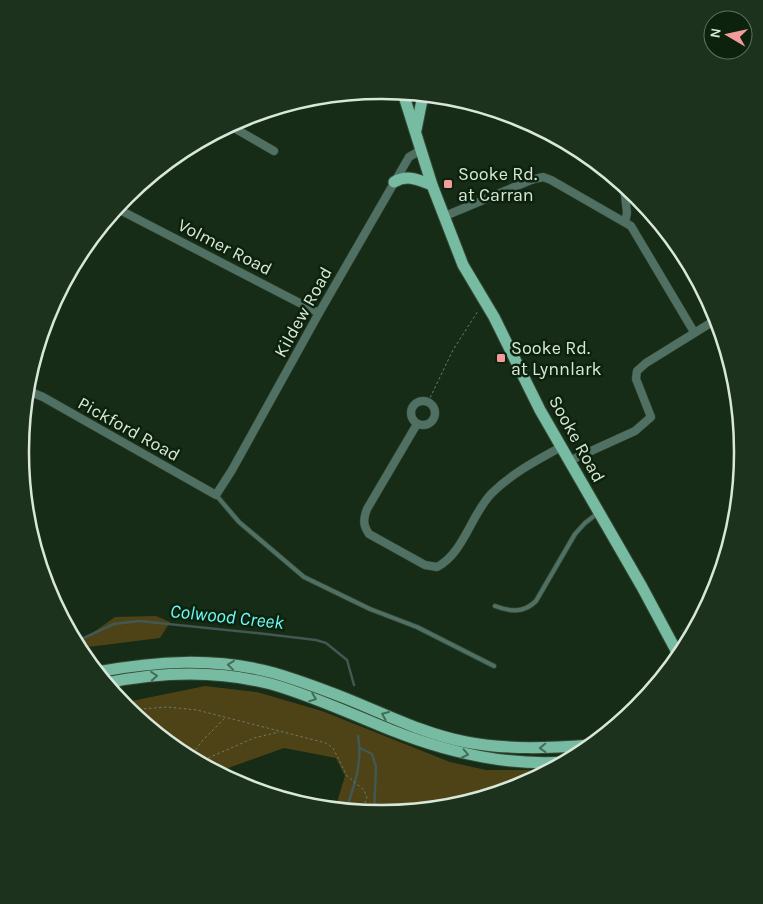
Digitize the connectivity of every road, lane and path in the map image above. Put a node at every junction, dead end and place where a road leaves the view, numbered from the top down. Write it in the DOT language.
graph roads {
  1 [pos="406,100"];
  2 [pos="422,101"];
  3 [pos="239,130"];
  4 [pos="415,132"];
  5 [pos="274,150"];
  6 [pos="421,150"];
  7 [pos="394,182"];
  8 [pos="432,185"];
  9 [pos="626,198"];
  10 [pos="123,212"];
  11 [pos="445,216"];
  12 [pos="625,222"];
  13 [pos="484,301"];
  14 [pos="319,313"];
  15 [pos="710,323"];
  16 [pos="694,332"];
  17 [pos="34,394"];
  18 [pos="428,402"];
  19 [pos="417,424"];
  20 [pos="560,447"];
  21 [pos="568,461"];
  22 [pos="216,495"];
  23 [pos="598,513"];
  24 [pos="495,606"];
  25 [pos="675,647"];
  26 [pos="494,666"];
  27 [pos="187,668"];
  28 [pos="105,671"];
  29 [pos="113,682"];
  30 [pos="141,709"];
  31 [pos="226,717"];
  32 [pos="280,732"];
  33 [pos="576,746"];
  34 [pos="195,751"];
  35 [pos="207,758"];
  36 [pos="549,762"];
  37 [pos="365,804"];
  1 -- 4 [label="main road, Sooke Road"];
  2 -- 4 [label="main road"];
  3 -- 5 [label="street"];
  4 -- 6 [label="main road, Sooke Road"];
  6 -- 7 [label="street, Kildew Road"];
  6 -- 8 [label="main road, Sooke Road"];
  7 -- 8 [label="main road"];
  7 -- 14 [label="street, Kildew Road"];
  8 -- 11 [label="main road, Sooke Road"];
  9 -- 12 [label="street"];
  10 -- 14 [label="street, Volmer Road"];
  11 -- 12 [label="street"];
  11 -- 13 [label="main road, Sooke Road"];
  12 -- 16 [label="street"];
  13 -- 18 [label="path"];
  13 -- 20 [label="main road, Sooke Road"];
  14 -- 22 [label="street, Kildew Road"];
  15 -- 16 [label="street"];
  16 -- 21 [label="street"];
  17 -- 22 [label="street, Pickford Road"];
  18 -- 19 [label="street"];
  18 -- 19 [label="street"];
  19 -- 20 [label="street"];
  20 -- 21 [label="main road, Sooke Road"];
  21 -- 23 [label="main road, Sooke Road"];
  22 -- 26 [label="lane"];
  23 -- 24 [label="lane"];
  23 -- 25 [label="main road, Sooke Road"];
  27 -- 28 [label="main road"];
  29 -- 27 [label="main road, one-way"];
  33 -- 27 [label="main road, one-way"];
  27 -- 36 [label="main road, one-way"];
  30 -- 31 [label="path"];
  31 -- 32 [label="path"];
  31 -- 34 [label="path"];
  32 -- 35 [label="path"];
  32 -- 37 [label="path"];
}
